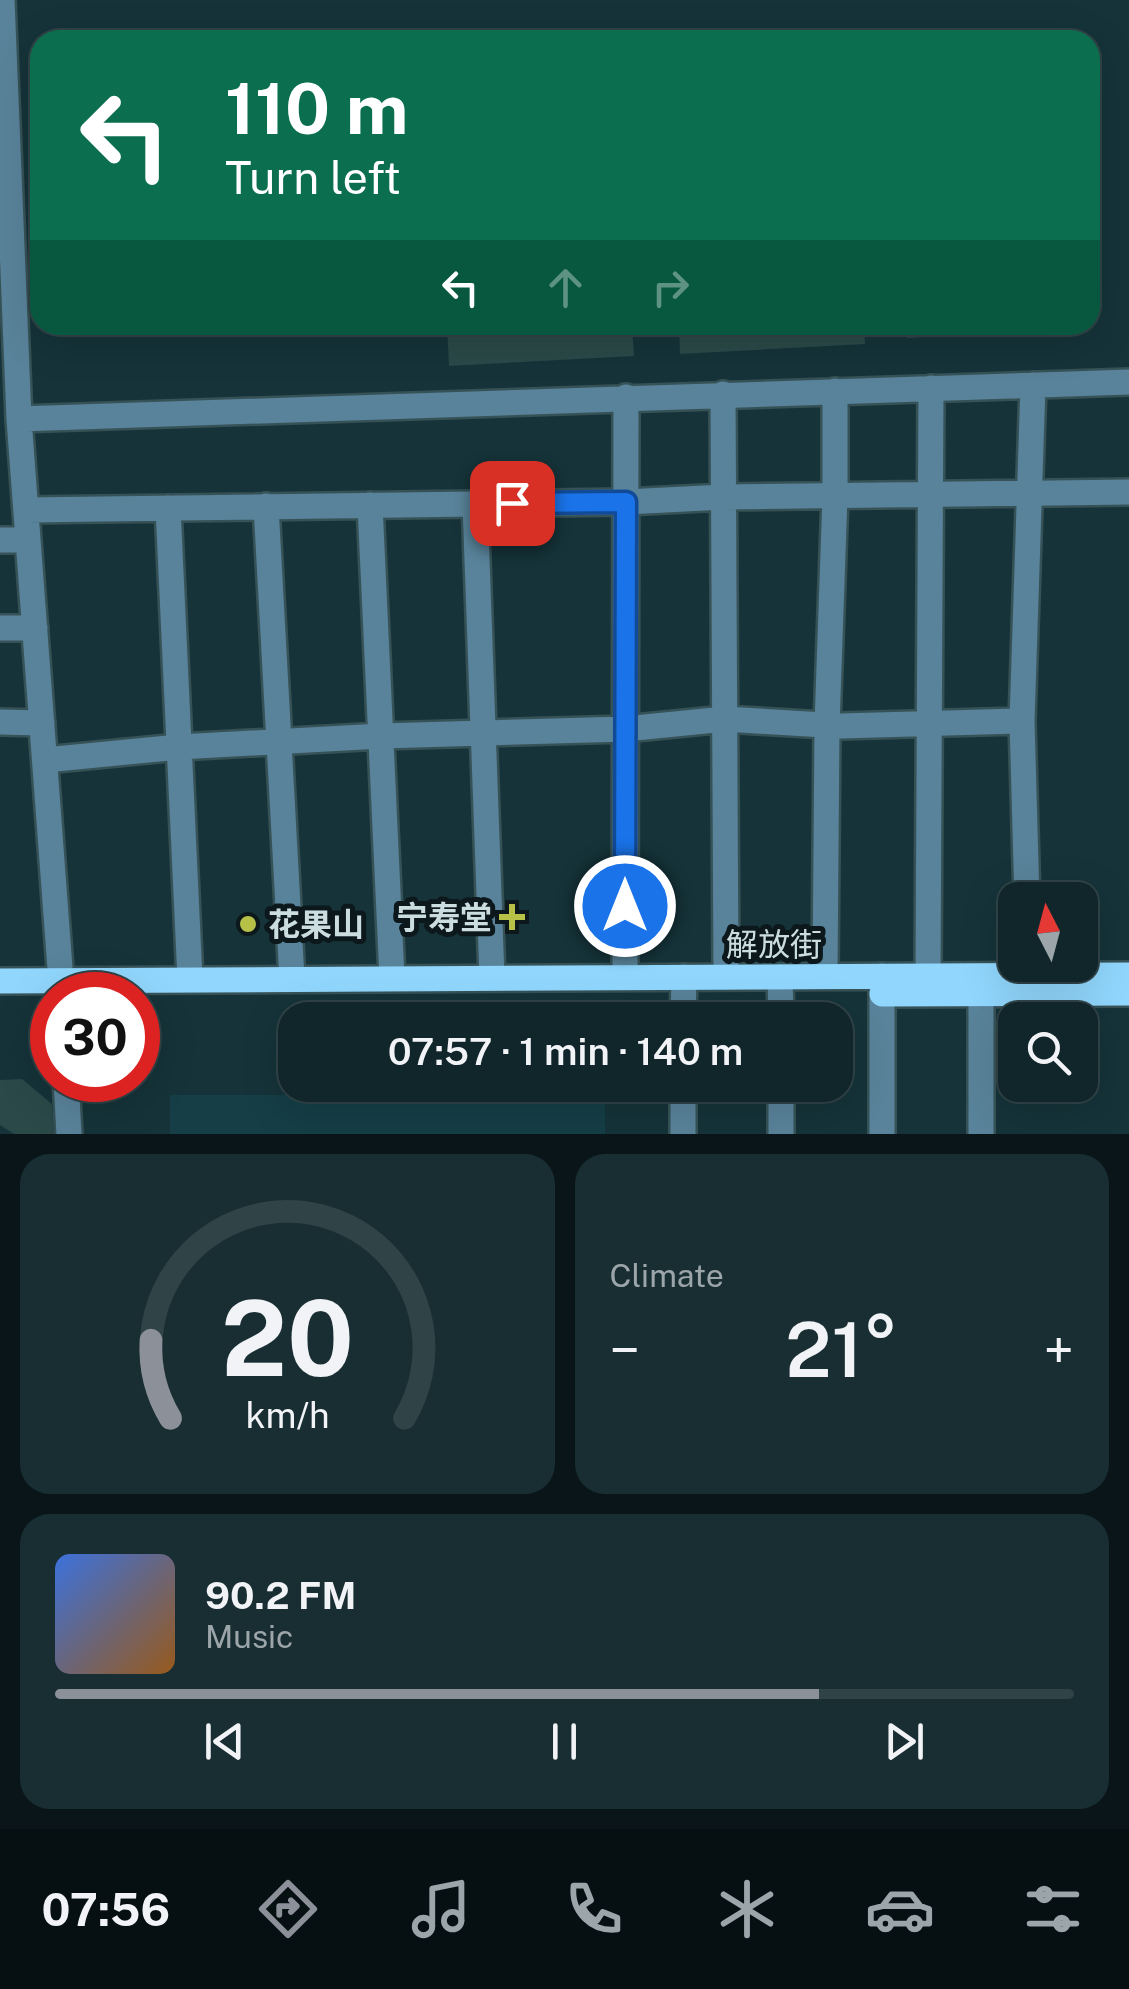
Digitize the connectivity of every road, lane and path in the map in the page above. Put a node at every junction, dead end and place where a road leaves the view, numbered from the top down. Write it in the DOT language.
graph roads {
  1 [pos="2,0"];
  2 [pos="6,199"];
  3 [pos="6,290"];
  4 [pos="1129,382"];
  5 [pos="1032,386"];
  6 [pos="932,388"];
  7 [pos="835,392"];
  8 [pos="723,394"];
  9 [pos="626,397"];
  10 [pos="19,419"];
  11 [pos="12,469"];
  12 [pos="1129,492"];
  13 [pos="1029,493"];
  14 [pos="930,494"];
  15 [pos="724,496"];
  16 [pos="835,496"];
  17 [pos="626,502"];
  18 [pos="475,504"];
  19 [pos="370,505"];
  20 [pos="266,506"];
  21 [pos="168,508"];
  22 [pos="26,510"];
  23 [pos="0,540"];
  24 [pos="28,540"];
  25 [pos="0,628"];
  26 [pos="35,628"];
  27 [pos="725,719"];
  28 [pos="1022,720"];
  29 [pos="0,722"];
  30 [pos="928,722"];
  31 [pos="42,723"];
  32 [pos="827,725"];
  33 [pos="626,729"];
  34 [pos="483,734"];
  35 [pos="381,736"];
  36 [pos="279,743"];
  37 [pos="179,747"];
  38 [pos="45,760"];
  39 [pos="1026,882"];
  40 [pos="58,972"];
  41 [pos="1098,973"];
  42 [pos="1129,975"];
  43 [pos="825,976"];
  44 [pos="928,976"];
  45 [pos="625,977"];
  46 [pos="726,977"];
  47 [pos="292,978"];
  48 [pos="392,978"];
  49 [pos="492,978"];
  50 [pos="190,979"];
  51 [pos="998,980"];
  52 [pos="0,981"];
  53 [pos="160,982"];
  54 [pos="882,985"];
  55 [pos="981,985"];
  56 [pos="30,987"];
  57 [pos="160,993"];
  58 [pos="1129,993"];
  59 [pos="30,994"];
  60 [pos="0,997"];
  61 [pos="684,997"];
  62 [pos="780,997"];
  63 [pos="67,1102"];
  64 [pos="683,1102"];
  65 [pos="781,1102"];
  66 [pos="69,1134"];
  67 [pos="683,1134"];
  68 [pos="781,1134"];
  69 [pos="882,1134"];
  70 [pos="981,1134"];
  1 -- 2 [label="street"];
  2 -- 3 [label="street"];
  3 -- 10 [label="street"];
  4 -- 5 [label="street"];
  5 -- 6 [label="street"];
  5 -- 13 [label="street"];
  6 -- 7 [label="street"];
  6 -- 14 [label="street"];
  7 -- 8 [label="street"];
  7 -- 16 [label="street"];
  8 -- 9 [label="street"];
  8 -- 15 [label="street"];
  9 -- 10 [label="street"];
  9 -- 17 [label="street"];
  10 -- 11 [label="street"];
  11 -- 22 [label="street"];
  12 -- 13 [label="street"];
  13 -- 14 [label="street"];
  13 -- 28 [label="street"];
  14 -- 16 [label="street"];
  14 -- 30 [label="street"];
  15 -- 16 [label="street"];
  15 -- 17 [label="street"];
  15 -- 27 [label="street"];
  16 -- 32 [label="street"];
  17 -- 18 [label="street"];
  17 -- 33 [label="street"];
  18 -- 19 [label="street"];
  18 -- 34 [label="street"];
  19 -- 20 [label="street"];
  19 -- 35 [label="street"];
  20 -- 21 [label="street"];
  20 -- 36 [label="street"];
  21 -- 22 [label="street"];
  21 -- 37 [label="street"];
  22 -- 24 [label="street"];
  23 -- 24 [label="street"];
  24 -- 26 [label="street"];
  25 -- 26 [label="street"];
  26 -- 31 [label="street"];
  27 -- 32 [label="street"];
  27 -- 33 [label="street"];
  27 -- 46 [label="street"];
  28 -- 30 [label="street"];
  28 -- 39 [label="street"];
  29 -- 31 [label="street"];
  30 -- 32 [label="street"];
  30 -- 44 [label="street"];
  31 -- 38 [label="street"];
  32 -- 43 [label="street"];
  33 -- 34 [label="street"];
  33 -- 45 [label="street"];
  34 -- 35 [label="street"];
  34 -- 49 [label="street"];
  35 -- 36 [label="street"];
  35 -- 48 [label="street"];
  36 -- 37 [label="street"];
  36 -- 47 [label="street"];
  37 -- 38 [label="street"];
  37 -- 50 [label="street"];
  38 -- 40 [label="street"];
  41 -- 42 [label="main road, 解放街"];
  43 -- 54 [label="main road, 解放街"];
  43 -- 62 [label="main road, 解放街"];
  44 -- 54 [label="main road, 解放街"];
  44 -- 55 [label="main road, 解放街"];
  45 -- 49 [label="main road, 解放街"];
  45 -- 61 [label="main road, 解放街"];
  46 -- 61 [label="main road, 解放街"];
  46 -- 62 [label="main road, 解放街"];
  47 -- 48 [label="main road, 解放街"];
  47 -- 50 [label="main road, 解放街"];
  48 -- 49 [label="main road, 解放街"];
  50 -- 53 [label="main road, 解放街"];
  51 -- 55 [label="main road, 解放街"];
  52 -- 56 [label="main road, 解放街"];
  54 -- 55 [label="main road"];
  54 -- 62 [label="main road"];
  54 -- 69 [label="street"];
  55 -- 58 [label="main road"];
  55 -- 70 [label="street"];
  57 -- 61 [label="main road"];
  59 -- 60 [label="main road"];
  61 -- 62 [label="main road"];
  63 -- 66 [label="street"];
  64 -- 67 [label="street"];
  65 -- 68 [label="street"];
}
